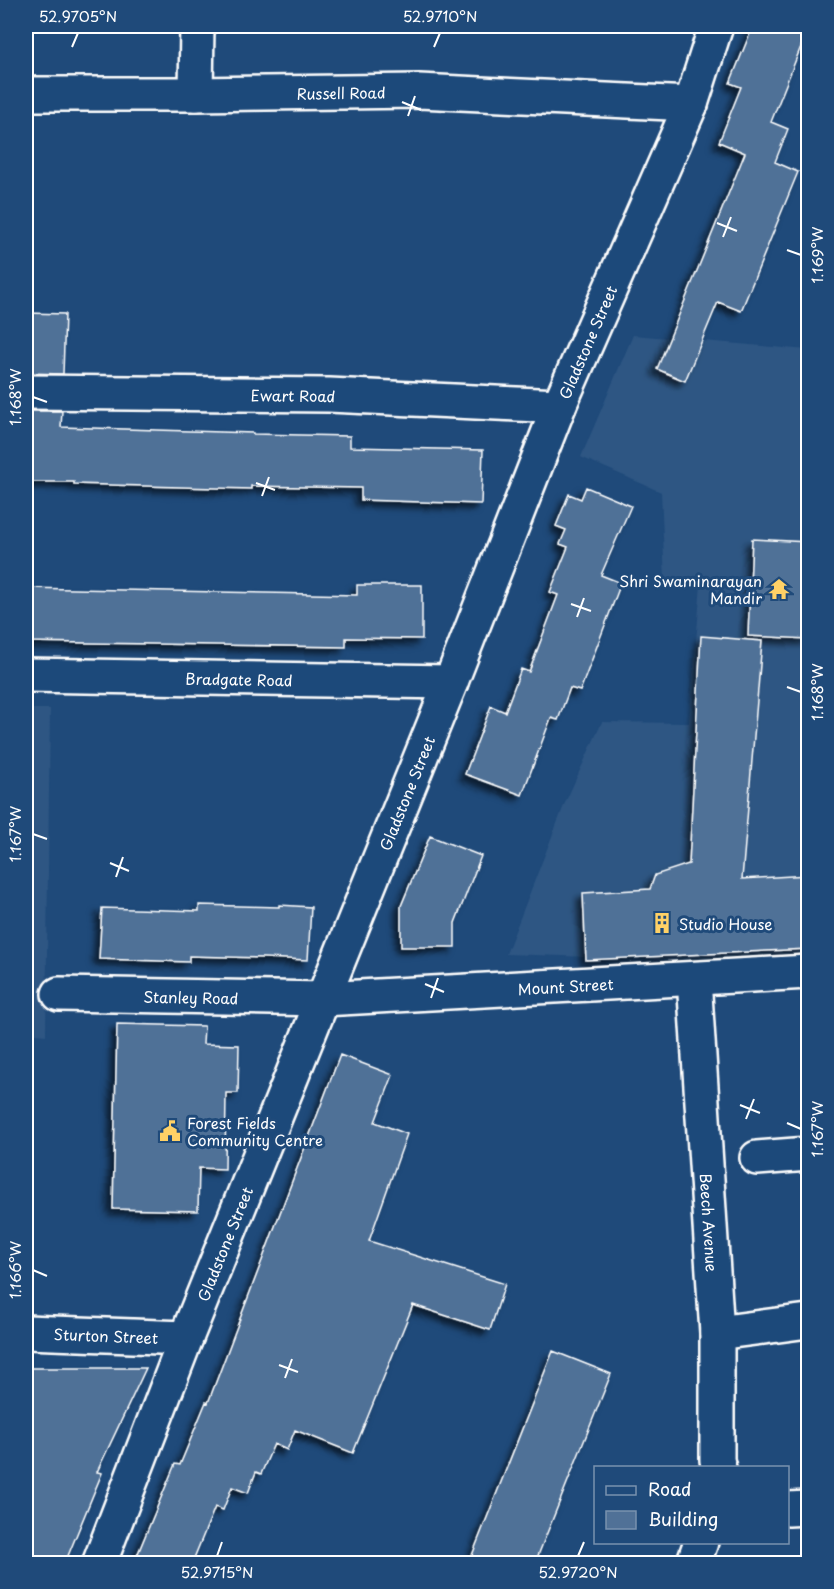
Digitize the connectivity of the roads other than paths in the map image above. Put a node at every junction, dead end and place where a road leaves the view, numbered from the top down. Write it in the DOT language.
graph roads {
  1 [pos="197,26"];
  2 [pos="716,26"];
  3 [pos="26,94"];
  4 [pos="196,94"];
  5 [pos="691,104"];
  6 [pos="26,392"];
  7 [pos="559,406"];
  8 [pos="26,675"];
  9 [pos="451,682"];
  10 [pos="808,972"];
  11 [pos="694,979"];
  12 [pos="59,994"];
  13 [pos="323,999"];
  14 [pos="808,1154"];
  15 [pos="757,1158"];
  16 [pos="808,1321"];
  17 [pos="26,1332"];
  18 [pos="717,1333"];
  19 [pos="186,1338"];
  20 [pos="720,1466"];
  21 [pos="808,1508"];
  22 [pos="789,1509"];
  23 [pos="700,1544"];
  24 [pos="99,1563"];
  25 [pos="693,1563"];
  1 -- 4 [label="street"];
  2 -- 5 [label="street, Gladstone Street"];
  3 -- 4 [label="street, Russell Road"];
  4 -- 5 [label="street, Russell Road"];
  5 -- 7 [label="street, Gladstone Street"];
  6 -- 7 [label="street, Ewart Road"];
  7 -- 9 [label="street, Gladstone Street"];
  8 -- 9 [label="street, Bradgate Road"];
  9 -- 13 [label="street, Gladstone Street"];
  10 -- 11 [label="street, Mount Street"];
  11 -- 13 [label="street, Mount Street"];
  11 -- 18 [label="street, Beech Avenue"];
  12 -- 13 [label="street, Stanley Road"];
  13 -- 19 [label="street, Gladstone Street"];
  14 -- 15 [label="street"];
  16 -- 18 [label="street"];
  17 -- 19 [label="street, Sturton Street"];
  18 -- 20 [label="street, Beech Avenue"];
  19 -- 24 [label="street, Gladstone Street"];
  21 -- 22 [label="street"];
  23 -- 25 [label="street"];
}
